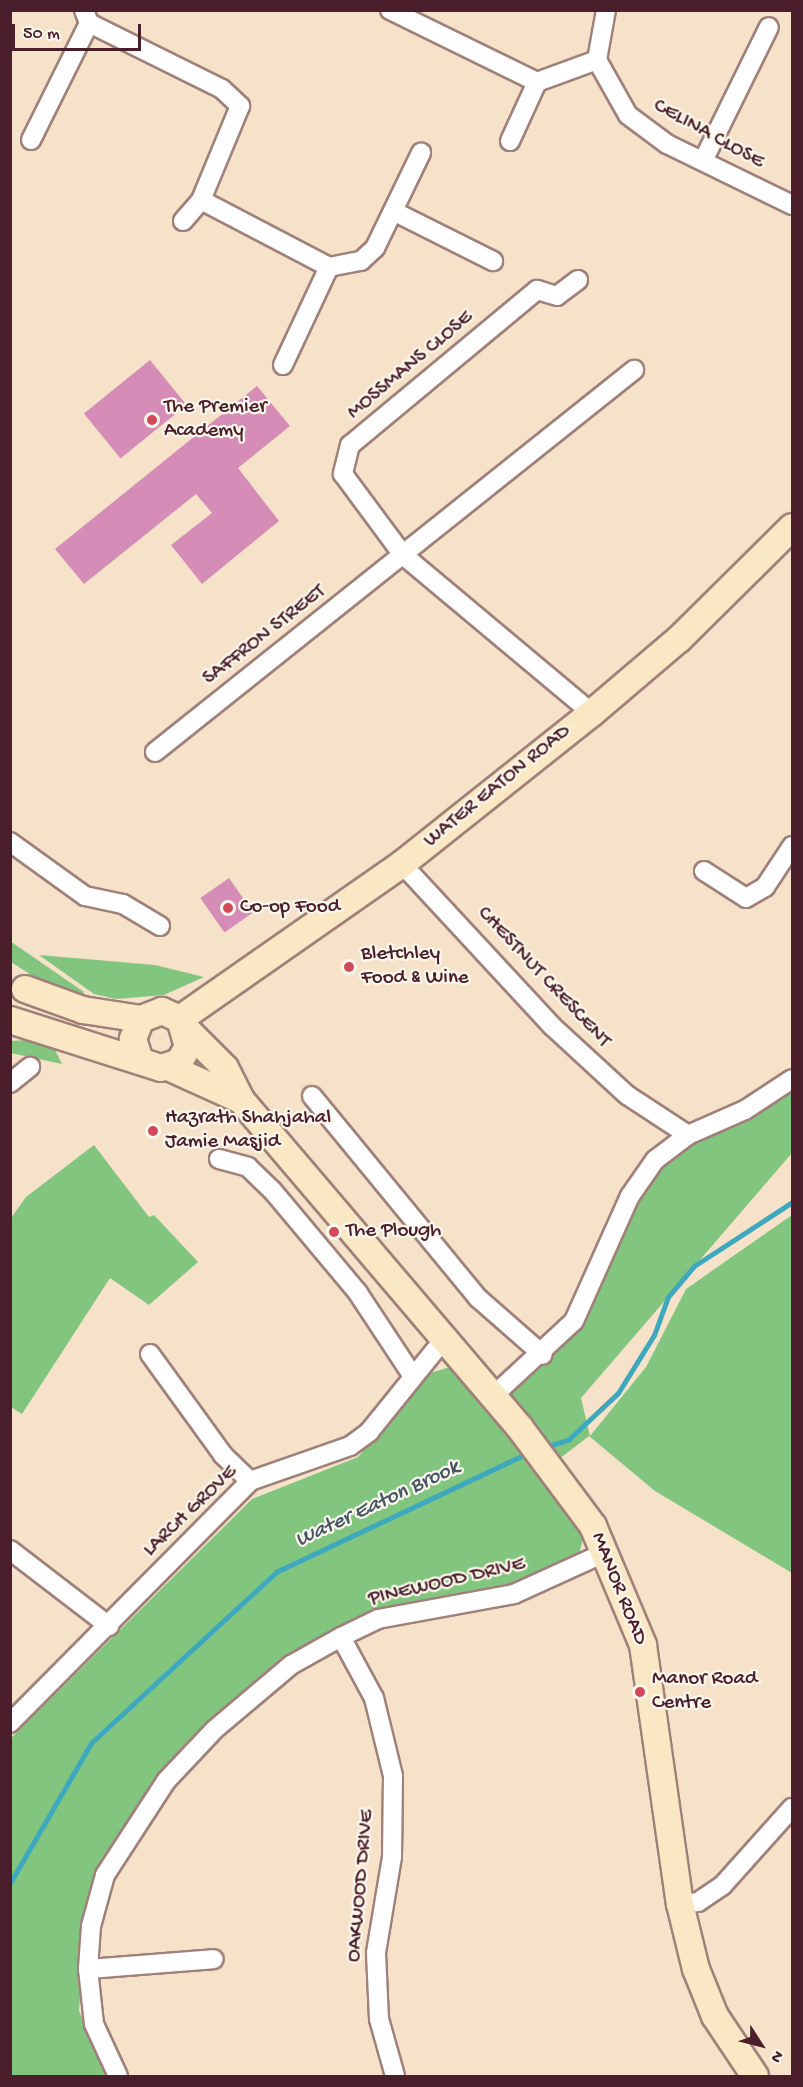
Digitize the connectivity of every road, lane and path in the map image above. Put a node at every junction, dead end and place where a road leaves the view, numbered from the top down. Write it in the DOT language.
graph roads {
  1 [pos="390,10"];
  2 [pos="606,10"];
  3 [pos="86,17"];
  4 [pos="769,27"];
  5 [pos="597,60"];
  6 [pos="537,82"];
  7 [pos="31,140"];
  8 [pos="510,141"];
  9 [pos="421,153"];
  10 [pos="703,161"];
  11 [pos="201,200"];
  12 [pos="792,205"];
  13 [pos="393,211"];
  14 [pos="183,221"];
  15 [pos="493,261"];
  16 [pos="329,267"];
  17 [pos="578,280"];
  18 [pos="283,365"];
  19 [pos="634,370"];
  20 [pos="792,527"];
  21 [pos="403,555"];
  22 [pos="592,713"];
  23 [pos="155,753"];
  24 [pos="10,842"];
  25 [pos="792,846"];
  26 [pos="402,864"];
  27 [pos="704,871"];
  28 [pos="160,926"];
  29 [pos="17,981"];
  30 [pos="141,1019"];
  31 [pos="10,1020"];
  32 [pos="184,1025"];
  33 [pos="139,1058"];
  34 [pos="30,1067"];
  35 [pos="168,1067"];
  36 [pos="792,1079"];
  37 [pos="10,1083"];
  38 [pos="312,1096"];
  39 [pos="241,1100"];
  40 [pos="688,1135"];
  41 [pos="219,1159"];
  42 [pos="444,1339"];
  43 [pos="150,1354"];
  44 [pos="543,1355"];
  45 [pos="412,1376"];
  46 [pos="493,1396"];
  47 [pos="250,1481"];
  48 [pos="10,1550"];
  49 [pos="604,1553"];
  50 [pos="109,1626"];
  51 [pos="341,1637"];
  52 [pos="10,1724"];
  53 [pos="792,1808"];
  54 [pos="680,1904"];
  55 [pos="214,1959"];
  56 [pos="88,1969"];
  57 [pos="118,2076"];
  58 [pos="395,2076"];
  59 [pos="754,2076"];
  1 -- 6 [label="street"];
  2 -- 5 [label="street"];
  3 -- 7 [label="street"];
  3 -- 11 [label="street"];
  4 -- 10 [label="street"];
  5 -- 6 [label="street"];
  5 -- 10 [label="street, CELINA CLOSE"];
  6 -- 8 [label="street"];
  9 -- 13 [label="street"];
  10 -- 12 [label="street, CELINA CLOSE"];
  11 -- 14 [label="street"];
  11 -- 16 [label="street"];
  13 -- 15 [label="street"];
  13 -- 16 [label="street"];
  16 -- 18 [label="street"];
  17 -- 21 [label="street, MOSSMANS CLOSE"];
  19 -- 21 [label="street, SAFFRON STREET"];
  20 -- 22 [label="street, WATER EATON ROAD"];
  21 -- 22 [label="street"];
  21 -- 23 [label="street, SAFFRON STREET"];
  22 -- 26 [label="street, WATER EATON ROAD"];
  24 -- 28 [label="street"];
  25 -- 27 [label="street"];
  26 -- 32 [label="street, WATER EATON ROAD"];
  26 -- 40 [label="street, CHESTNUT CRESCENT"];
  29 -- 30 [label="street"];
  29 -- 31 [label="street"];
  30 -- 32 [label="street"];
  30 -- 33 [label="street"];
  31 -- 33 [label="street"];
  32 -- 35 [label="street"];
  32 -- 39 [label="street, MANOR ROAD"];
  33 -- 35 [label="street"];
  34 -- 37 [label="street"];
  35 -- 39 [label="street, MANOR ROAD"];
  36 -- 40 [label="street"];
  38 -- 44 [label="street"];
  39 -- 42 [label="street, MANOR ROAD"];
  40 -- 44 [label="street"];
  41 -- 45 [label="street"];
  42 -- 45 [label="street, LARCH GROVE"];
  42 -- 46 [label="street, MANOR ROAD"];
  43 -- 47 [label="street"];
  44 -- 46 [label="street"];
  45 -- 47 [label="street, LARCH GROVE"];
  46 -- 49 [label="street, MANOR ROAD"];
  47 -- 50 [label="street, LARCH GROVE"];
  48 -- 50 [label="street"];
  49 -- 51 [label="street, PINEWOOD DRIVE"];
  49 -- 54 [label="street, MANOR ROAD"];
  50 -- 52 [label="street, LARCH GROVE"];
  51 -- 56 [label="street, PINEWOOD DRIVE"];
  51 -- 58 [label="street, OAKWOOD DRIVE"];
  53 -- 54 [label="street"];
  54 -- 59 [label="street, MANOR ROAD"];
  55 -- 56 [label="street"];
  56 -- 57 [label="street, PINEWOOD DRIVE"];
}
